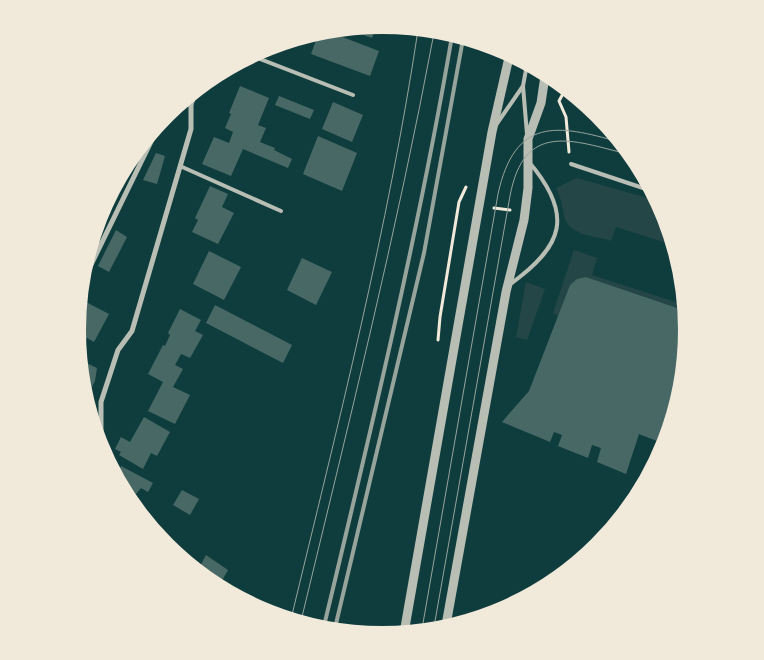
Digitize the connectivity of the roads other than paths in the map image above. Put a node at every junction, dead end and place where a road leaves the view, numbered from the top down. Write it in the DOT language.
graph roads {
  1 [pos="258,58"];
  2 [pos="509,60"];
  3 [pos="526,68"];
  4 [pos="544,80"];
  5 [pos="523,86"];
  6 [pos="353,95"];
  7 [pos="193,98"];
  8 [pos="191,104"];
  9 [pos="185,105"];
  10 [pos="492,132"];
  11 [pos="152,139"];
  12 [pos="528,139"];
  13 [pos="528,160"];
  14 [pos="571,164"];
  15 [pos="180,166"];
  16 [pos="645,189"];
  17 [pos="281,211"];
  18 [pos="91,265"];
  19 [pos="508,287"];
  20 [pos="101,431"];
  21 [pos="447,622"];
  22 [pos="405,628"];
  1 -- 6 [label="lane"];
  2 -- 10 [label="street"];
  3 -- 5 [label="lane"];
  4 -- 12 [label="street"];
  5 -- 10 [label="lane"];
  5 -- 12 [label="lane"];
  7 -- 8 [label="street"];
  8 -- 9 [label="street"];
  8 -- 15 [label="street"];
  10 -- 22 [label="street"];
  11 -- 18 [label="street"];
  12 -- 13 [label="street"];
  13 -- 19 [label="street"];
  13 -- 19 [label="lane"];
  14 -- 16 [label="lane"];
  15 -- 17 [label="lane"];
  15 -- 20 [label="street"];
  19 -- 21 [label="street"];
}
